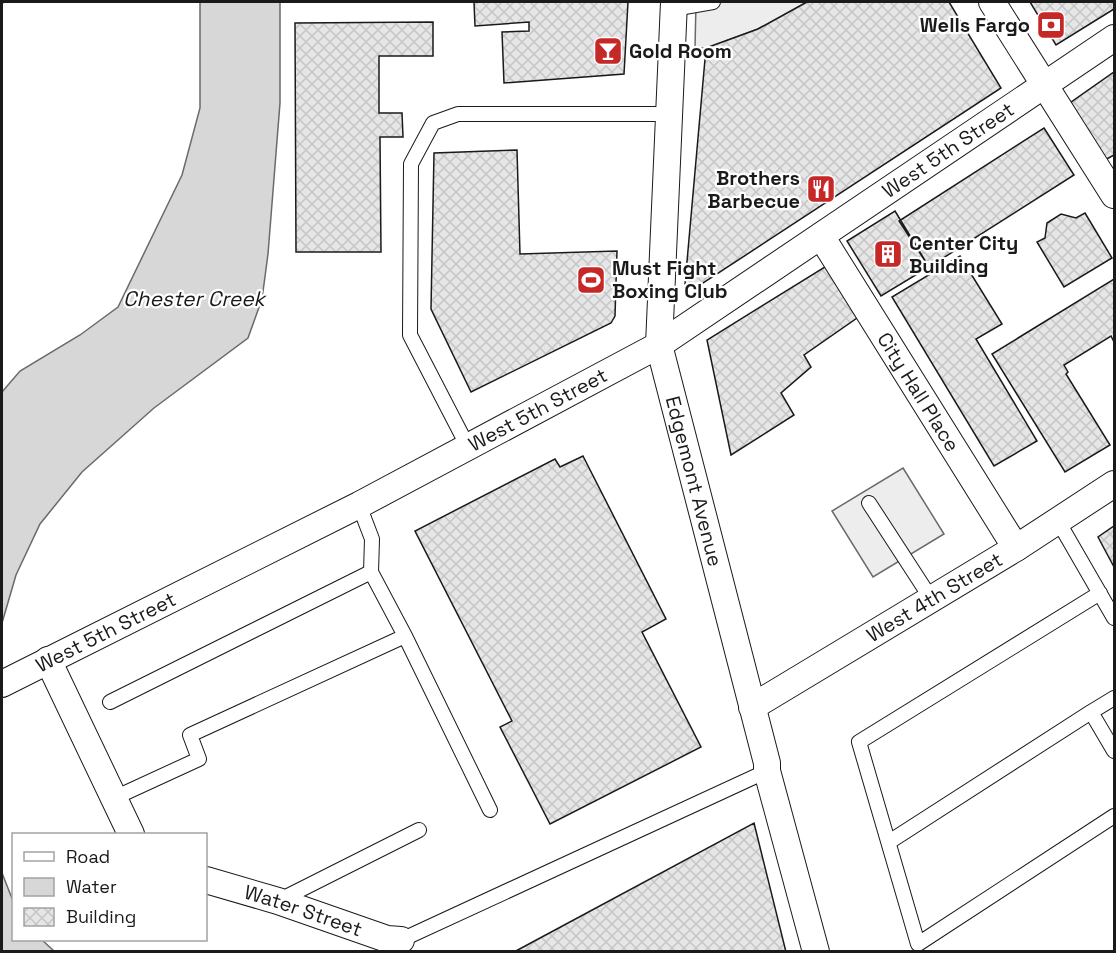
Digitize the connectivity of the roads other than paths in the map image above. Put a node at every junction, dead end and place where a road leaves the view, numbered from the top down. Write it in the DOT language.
graph roads {
  1 [pos="713,2"];
  2 [pos="992,2"];
  3 [pos="674,5"];
  4 [pos="1114,38"];
  5 [pos="1044,84"];
  6 [pos="669,114"];
  7 [pos="1114,195"];
  8 [pos="821,236"];
  9 [pos="659,345"];
  10 [pos="468,447"];
  11 [pos="1114,484"];
  12 [pos="869,503"];
  13 [pos="359,505"];
  14 [pos="1058,521"];
  15 [pos="1016,549"];
  16 [pos="370,572"];
  17 [pos="1100,593"];
  18 [pos="933,600"];
  19 [pos="1114,618"];
  20 [pos="405,636"];
  21 [pos="48,660"];
  22 [pos="8,680"];
  23 [pos="1114,699"];
  24 [pos="110,702"];
  25 [pos="752,707"];
  26 [pos="1091,712"];
  27 [pos="1114,751"];
  28 [pos="767,771"];
  29 [pos="112,799"];
  30 [pos="490,810"];
  31 [pos="1114,816"];
  32 [pos="418,830"];
  33 [pos="130,833"];
  34 [pos="889,842"];
  35 [pos="207,880"];
  36 [pos="278,901"];
  37 [pos="401,940"];
  38 [pos="816,951"];
  1 -- 3 [label="lane"];
  2 -- 5 [label="street"];
  3 -- 6 [label="street, Edgemont Avenue"];
  4 -- 5 [label="street, West 5th Street"];
  5 -- 7 [label="street"];
  5 -- 8 [label="street, West 5th Street"];
  6 -- 9 [label="street, Edgemont Avenue"];
  6 -- 10 [label="lane"];
  8 -- 9 [label="street, West 5th Street"];
  8 -- 15 [label="street, City Hall Place"];
  9 -- 10 [label="street, West 5th Street"];
  9 -- 25 [label="street, Edgemont Avenue"];
  10 -- 13 [label="street, West 5th Street"];
  11 -- 14 [label="street, West 4th Street"];
  12 -- 18 [label="lane"];
  13 -- 16 [label="lane"];
  13 -- 21 [label="street, West 5th Street"];
  14 -- 15 [label="street, West 4th Street"];
  14 -- 17 [label="lane"];
  15 -- 18 [label="street, West 4th Street"];
  16 -- 20 [label="lane"];
  16 -- 24 [label="lane"];
  17 -- 19 [label="lane"];
  17 -- 34 [label="lane"];
  18 -- 25 [label="street, West 4th Street"];
  20 -- 29 [label="lane"];
  20 -- 30 [label="lane"];
  21 -- 22 [label="street, West 5th Street"];
  21 -- 29 [label="street"];
  23 -- 26 [label="lane"];
  25 -- 28 [label="street, Edgemont Avenue"];
  26 -- 27 [label="lane"];
  26 -- 34 [label="lane"];
  28 -- 37 [label="lane"];
  28 -- 38 [label="street, Edgemont Avenue"];
  29 -- 33 [label="street"];
  31 -- 34 [label="lane"];
  32 -- 36 [label="lane"];
  35 -- 36 [label="street, Water Street"];
  36 -- 37 [label="street, Water Street"];
}
